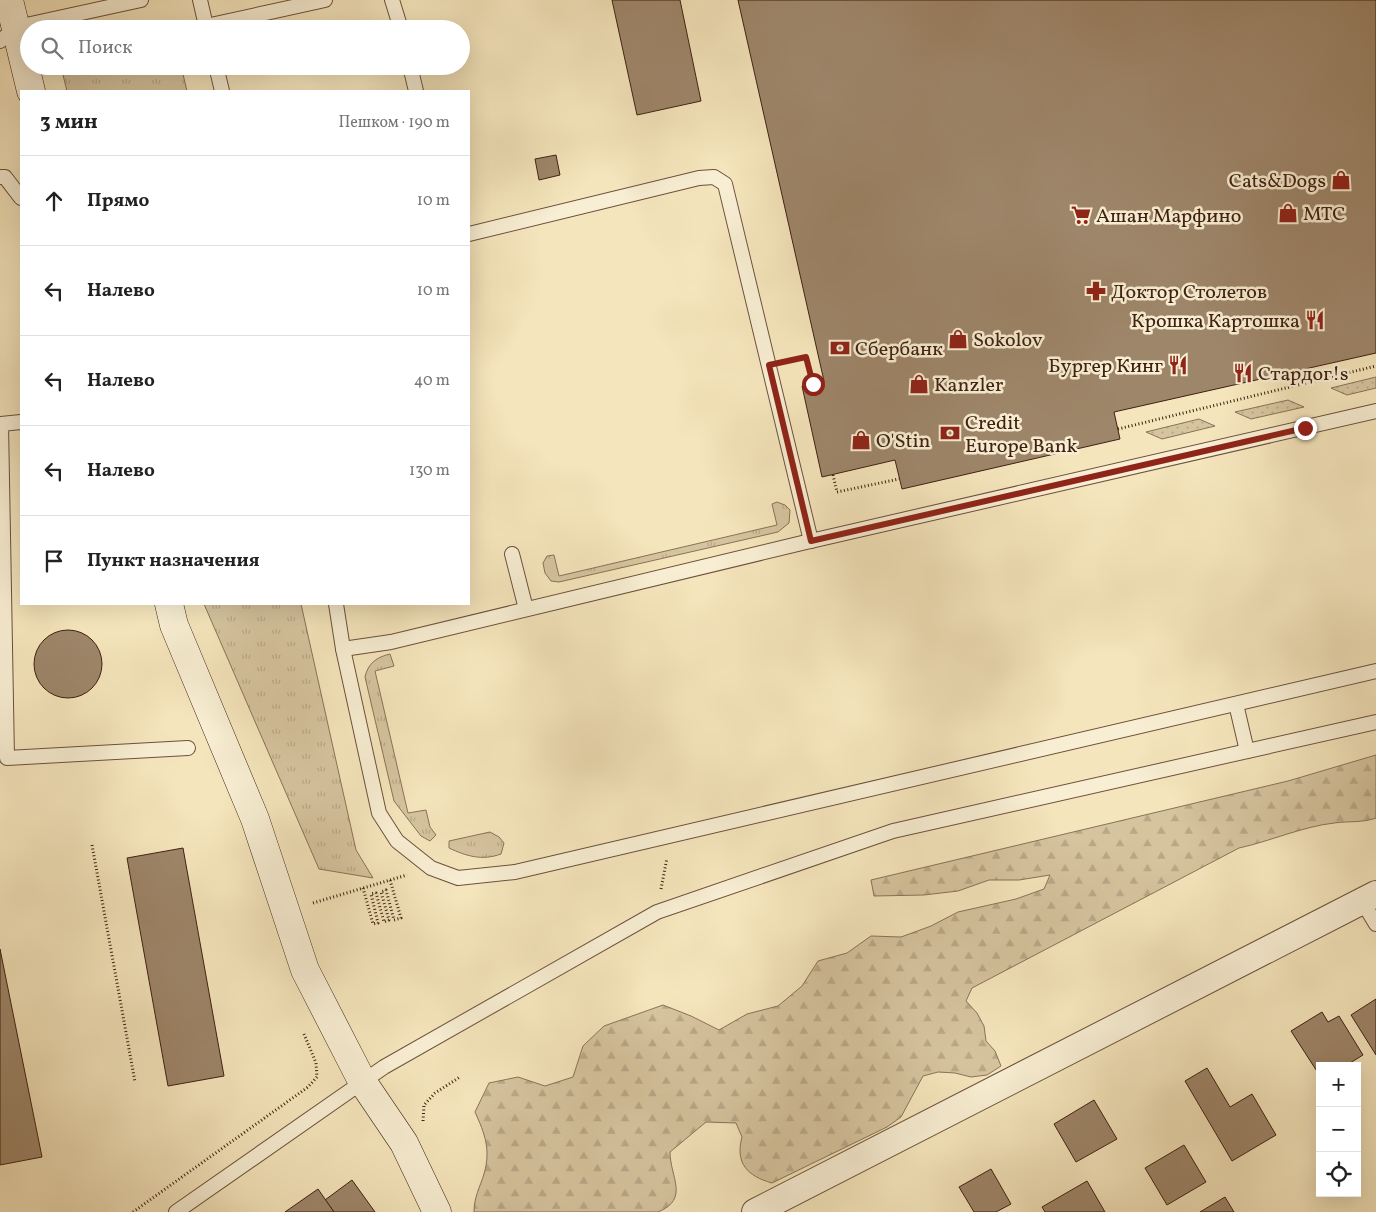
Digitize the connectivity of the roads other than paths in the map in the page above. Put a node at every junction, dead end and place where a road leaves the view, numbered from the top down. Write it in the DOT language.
graph roads {
  1 [pos="10,0"];
  2 [pos="141,0"];
  3 [pos="200,0"];
  4 [pos="325,0"];
  5 [pos="392,0"];
  6 [pos="63,20"];
  7 [pos="205,20"];
  8 [pos="238,20"];
  9 [pos="399,20"];
  10 [pos="9,34"];
  11 [pos="20,61"];
  12 [pos="26,75"];
  13 [pos="218,75"];
  14 [pos="412,75"];
  15 [pos="32,90"];
  16 [pos="222,90"];
  17 [pos="416,90"];
  18 [pos="0,177"];
  19 [pos="20,197"];
  20 [pos="470,234"];
  21 [pos="1376,411"];
  22 [pos="20,422"];
  23 [pos="1,424"];
  24 [pos="811,541"];
  25 [pos="512,554"];
  26 [pos="169,605"];
  27 [pos="336,605"];
  28 [pos="526,609"];
  29 [pos="343,649"];
  30 [pos="1376,671"];
  31 [pos="1236,704"];
  32 [pos="1376,722"];
  33 [pos="188,748"];
  34 [pos="1246,751"];
  35 [pos="3,759"];
  36 [pos="1369,898"];
  37 [pos="1376,924"];
  38 [pos="362,1081"];
  39 [pos="176,1212"];
  40 [pos="437,1212"];
  41 [pos="755,1212"];
  1 -- 10 [label="street"];
  2 -- 6 [label="lane"];
  3 -- 7 [label="lane"];
  4 -- 8 [label="lane"];
  5 -- 9 [label="lane"];
  10 -- 11 [label="street"];
  12 -- 15 [label="street"];
  13 -- 16 [label="lane"];
  14 -- 17 [label="lane"];
  18 -- 19 [label="lane"];
  20 -- 24 [label="lane"];
  21 -- 24 [label="lane"];
  22 -- 23 [label="lane"];
  23 -- 35 [label="lane"];
  24 -- 28 [label="lane"];
  25 -- 28 [label="lane"];
  26 -- 38 [label="street"];
  27 -- 29 [label="lane"];
  28 -- 29 [label="lane"];
  29 -- 31 [label="lane"];
  30 -- 31 [label="lane"];
  31 -- 34 [label="lane"];
  32 -- 34 [label="lane"];
  33 -- 35 [label="lane"];
  34 -- 38 [label="lane"];
  36 -- 37 [label="lane"];
  36 -- 41 [label="street"];
  38 -- 39 [label="lane"];
  38 -- 40 [label="street"];
}
